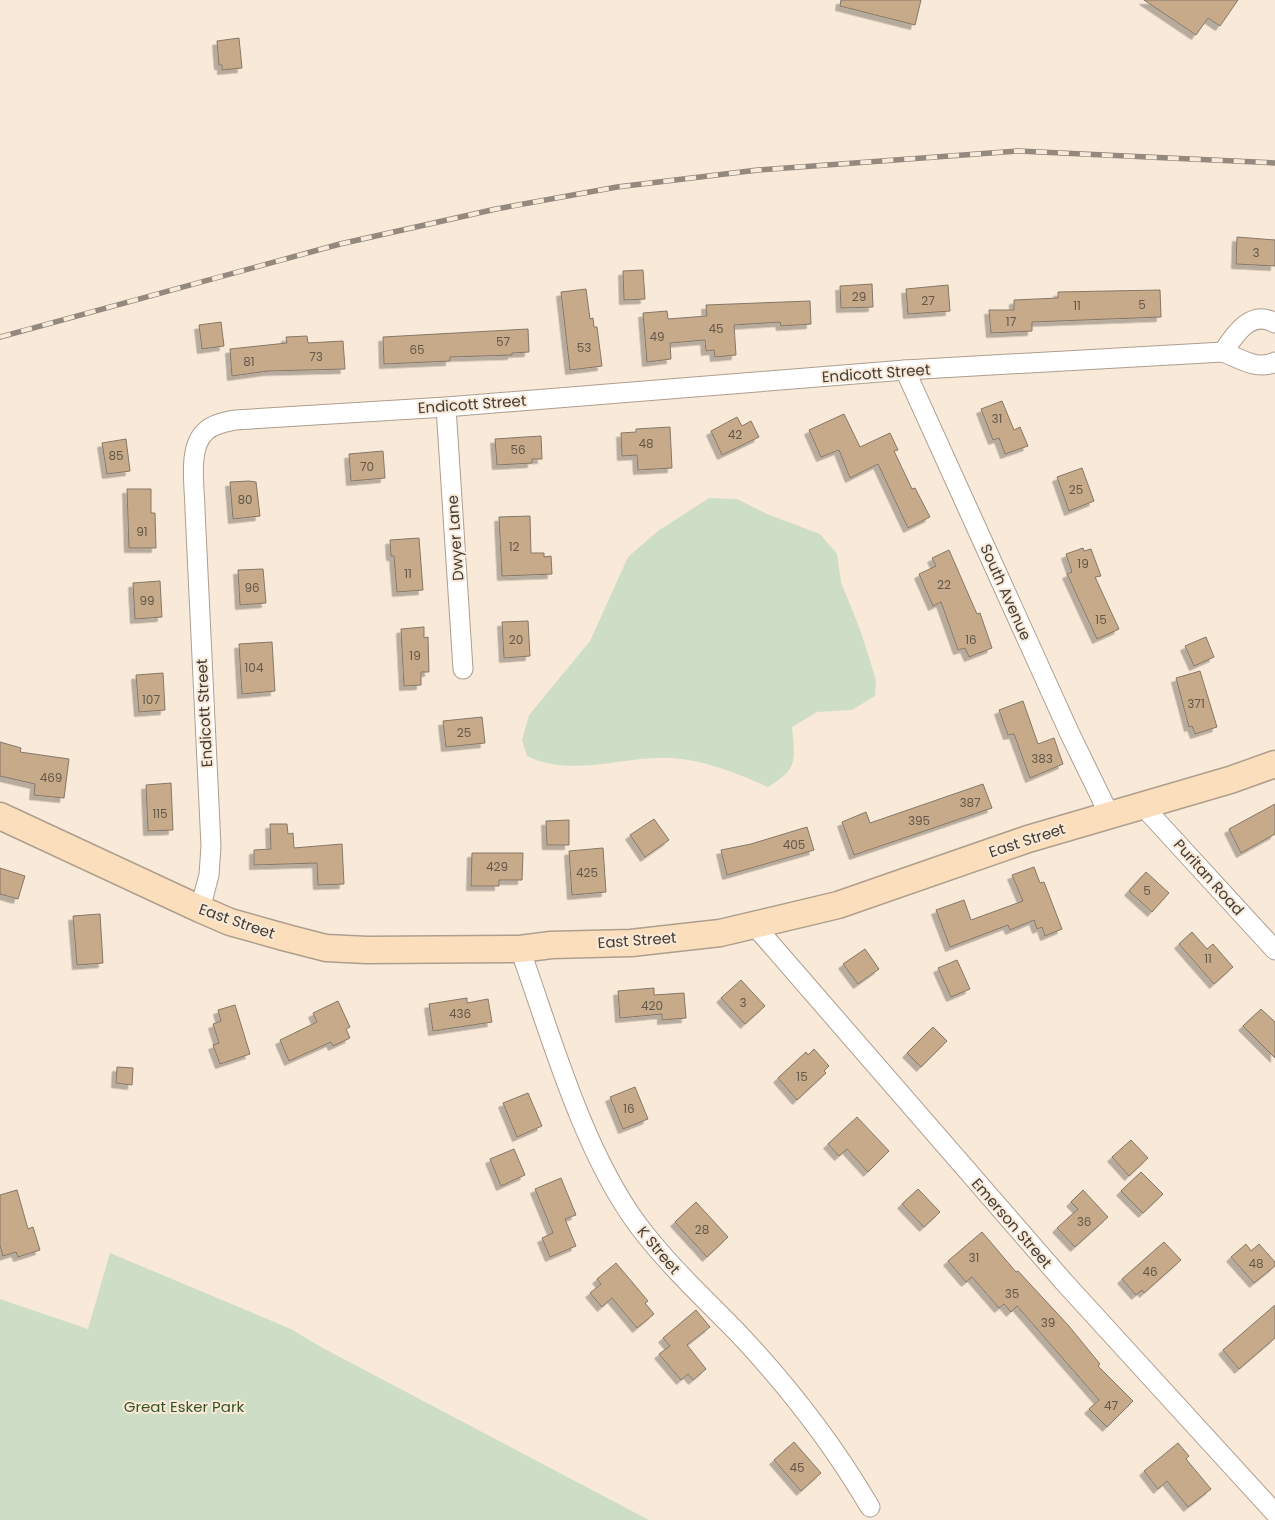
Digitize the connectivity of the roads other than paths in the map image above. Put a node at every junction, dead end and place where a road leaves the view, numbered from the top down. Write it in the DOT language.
graph roads {
  1 [pos="1275,323"];
  2 [pos="1223,352"];
  3 [pos="1275,362"];
  4 [pos="905,370"];
  5 [pos="446,407"];
  6 [pos="463,668"];
  7 [pos="1275,764"];
  8 [pos="1142,805"];
  9 [pos="1109,814"];
  10 [pos="0,816"];
  11 [pos="200,909"];
  12 [pos="755,926"];
  13 [pos="520,948"];
  14 [pos="1275,950"];
  15 [pos="870,1507"];
  16 [pos="1275,1514"];
  1 -- 2 [label="street"];
  2 -- 3 [label="street, Endicott Street"];
  2 -- 4 [label="street, Endicott Street"];
  4 -- 5 [label="street, Endicott Street"];
  4 -- 9 [label="street, South Avenue"];
  5 -- 6 [label="street, Dwyer Lane"];
  5 -- 11 [label="street, Endicott Street"];
  7 -- 8 [label="street, East Street"];
  8 -- 9 [label="street, East Street"];
  8 -- 14 [label="street, Puritan Road"];
  9 -- 12 [label="street, East Street"];
  10 -- 11 [label="street, East Street"];
  11 -- 13 [label="street, East Street"];
  12 -- 13 [label="street, East Street"];
  12 -- 16 [label="street, Emerson Street"];
  13 -- 15 [label="street, K Street"];
}
